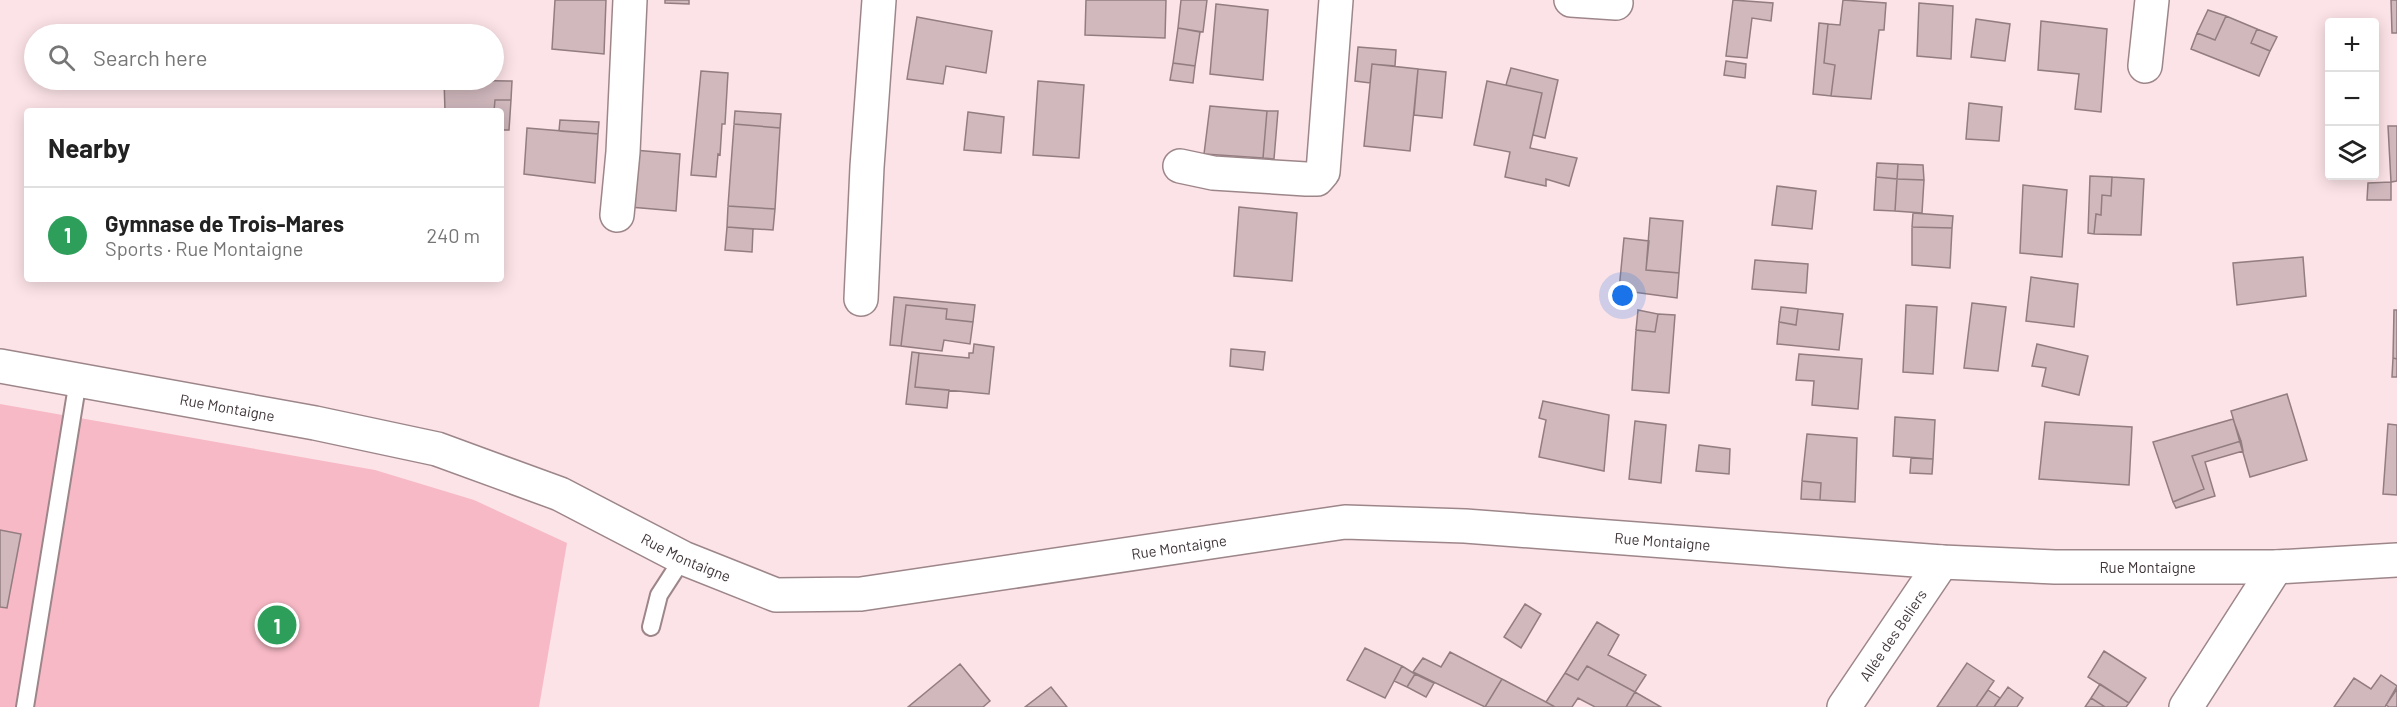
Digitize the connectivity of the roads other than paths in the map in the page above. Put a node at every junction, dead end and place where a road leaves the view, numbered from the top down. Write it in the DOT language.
graph roads {
  1 [pos="630,0"];
  2 [pos="879,0"];
  3 [pos="1336,0"];
  4 [pos="1571,0"];
  5 [pos="2152,0"];
  6 [pos="1616,3"];
  7 [pos="2145,66"];
  8 [pos="1180,166"];
  9 [pos="617,215"];
  10 [pos="861,300"];
  11 [pos="0,366"];
  12 [pos="78,380"];
  13 [pos="683,558"];
  14 [pos="2397,561"];
  15 [pos="1942,562"];
  16 [pos="2276,567"];
  17 [pos="651,627"];
  18 [pos="25,707"];
  19 [pos="1844,707"];
  20 [pos="2186,707"];
  1 -- 9 [label="street"];
  2 -- 10 [label="street"];
  3 -- 8 [label="street"];
  4 -- 6 [label="street"];
  5 -- 7 [label="street"];
  11 -- 12 [label="street, Rue Montaigne"];
  12 -- 13 [label="street, Rue Montaigne"];
  12 -- 18 [label="lane"];
  13 -- 15 [label="street, Rue Montaigne"];
  13 -- 17 [label="lane"];
  14 -- 16 [label="street, Rue Montaigne"];
  15 -- 16 [label="street, Rue Montaigne"];
  15 -- 19 [label="street, Allée des Beliers"];
  16 -- 20 [label="street"];
}
